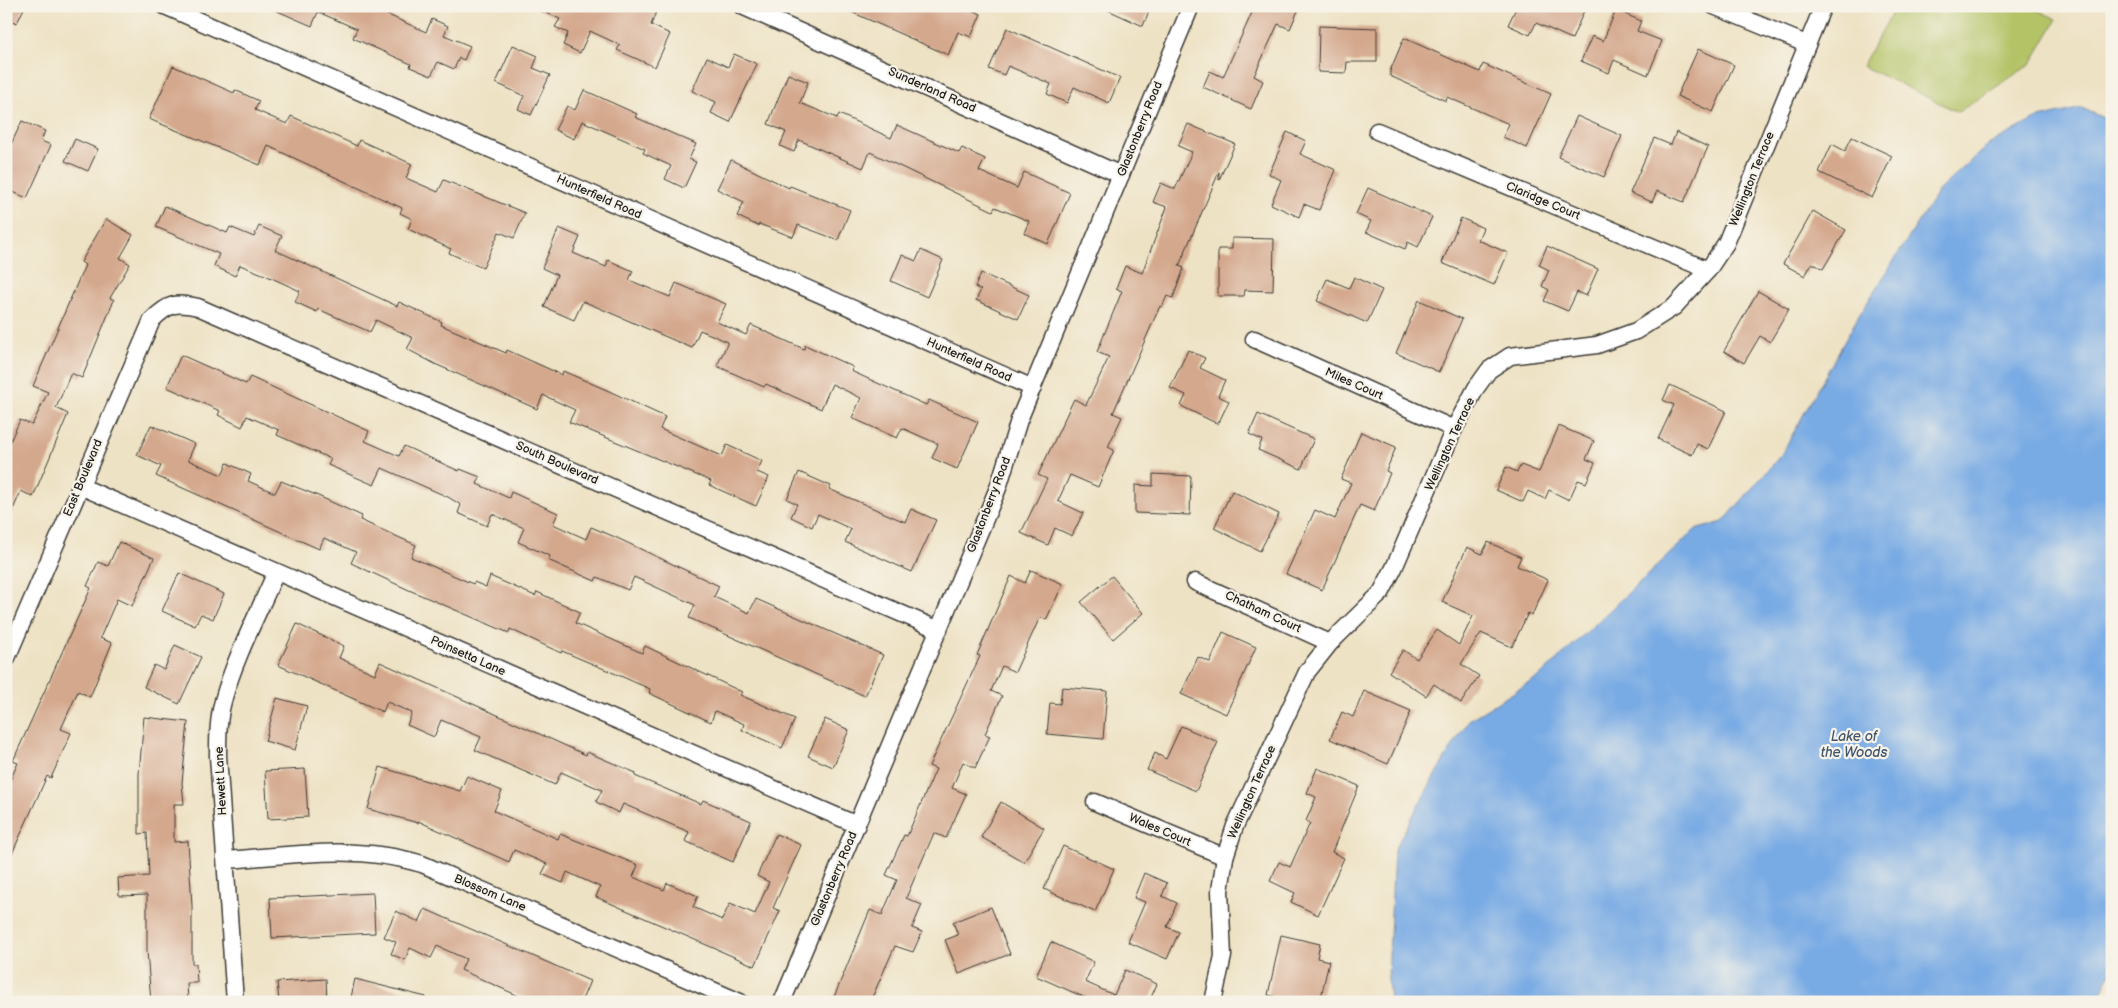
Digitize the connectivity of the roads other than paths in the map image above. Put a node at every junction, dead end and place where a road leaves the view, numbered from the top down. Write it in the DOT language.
graph roads {
  1 [pos="742,6"];
  2 [pos="1191,6"];
  3 [pos="1714,6"];
  4 [pos="1823,6"];
  5 [pos="171,8"];
  6 [pos="1806,44"];
  7 [pos="1377,131"];
  8 [pos="1122,174"];
  9 [pos="1708,270"];
  10 [pos="172,304"];
  11 [pos="1254,339"];
  12 [pos="1032,388"];
  13 [pos="1454,429"];
  14 [pos="80,486"];
  15 [pos="276,572"];
  16 [pos="1195,582"];
  17 [pos="939,630"];
  18 [pos="1330,643"];
  19 [pos="6,660"];
  20 [pos="1095,802"];
  21 [pos="857,825"];
  22 [pos="1225,857"];
  23 [pos="226,860"];
  24 [pos="235,1002"];
  25 [pos="740,1002"];
  26 [pos="782,1002"];
  27 [pos="1213,1002"];
  1 -- 8 [label="street, Sunderland Road"];
  2 -- 8 [label="street, Glastonberry Road"];
  3 -- 6 [label="street"];
  4 -- 6 [label="street, Wellington Terrace"];
  5 -- 12 [label="street, Hunterfield Road"];
  6 -- 9 [label="street, Wellington Terrace"];
  7 -- 9 [label="street, Claridge Court"];
  8 -- 12 [label="street, Glastonberry Road"];
  9 -- 13 [label="street, Wellington Terrace"];
  10 -- 14 [label="street, East Boulevard"];
  10 -- 17 [label="street, South Boulevard"];
  11 -- 13 [label="street, Miles Court"];
  12 -- 17 [label="street, Glastonberry Road"];
  13 -- 18 [label="street, Wellington Terrace"];
  14 -- 15 [label="street, Poinsetta Lane"];
  14 -- 19 [label="street, East Boulevard"];
  15 -- 21 [label="street, Poinsetta Lane"];
  15 -- 23 [label="street, Hewett Lane"];
  16 -- 18 [label="street, Chatham Court"];
  17 -- 21 [label="street, Glastonberry Road"];
  18 -- 22 [label="street, Wellington Terrace"];
  20 -- 22 [label="street, Wales Court"];
  21 -- 26 [label="street, Glastonberry Road"];
  22 -- 27 [label="street, Wellington Terrace"];
  23 -- 24 [label="street, Hewett Lane"];
  23 -- 25 [label="street, Blossom Lane"];
}
